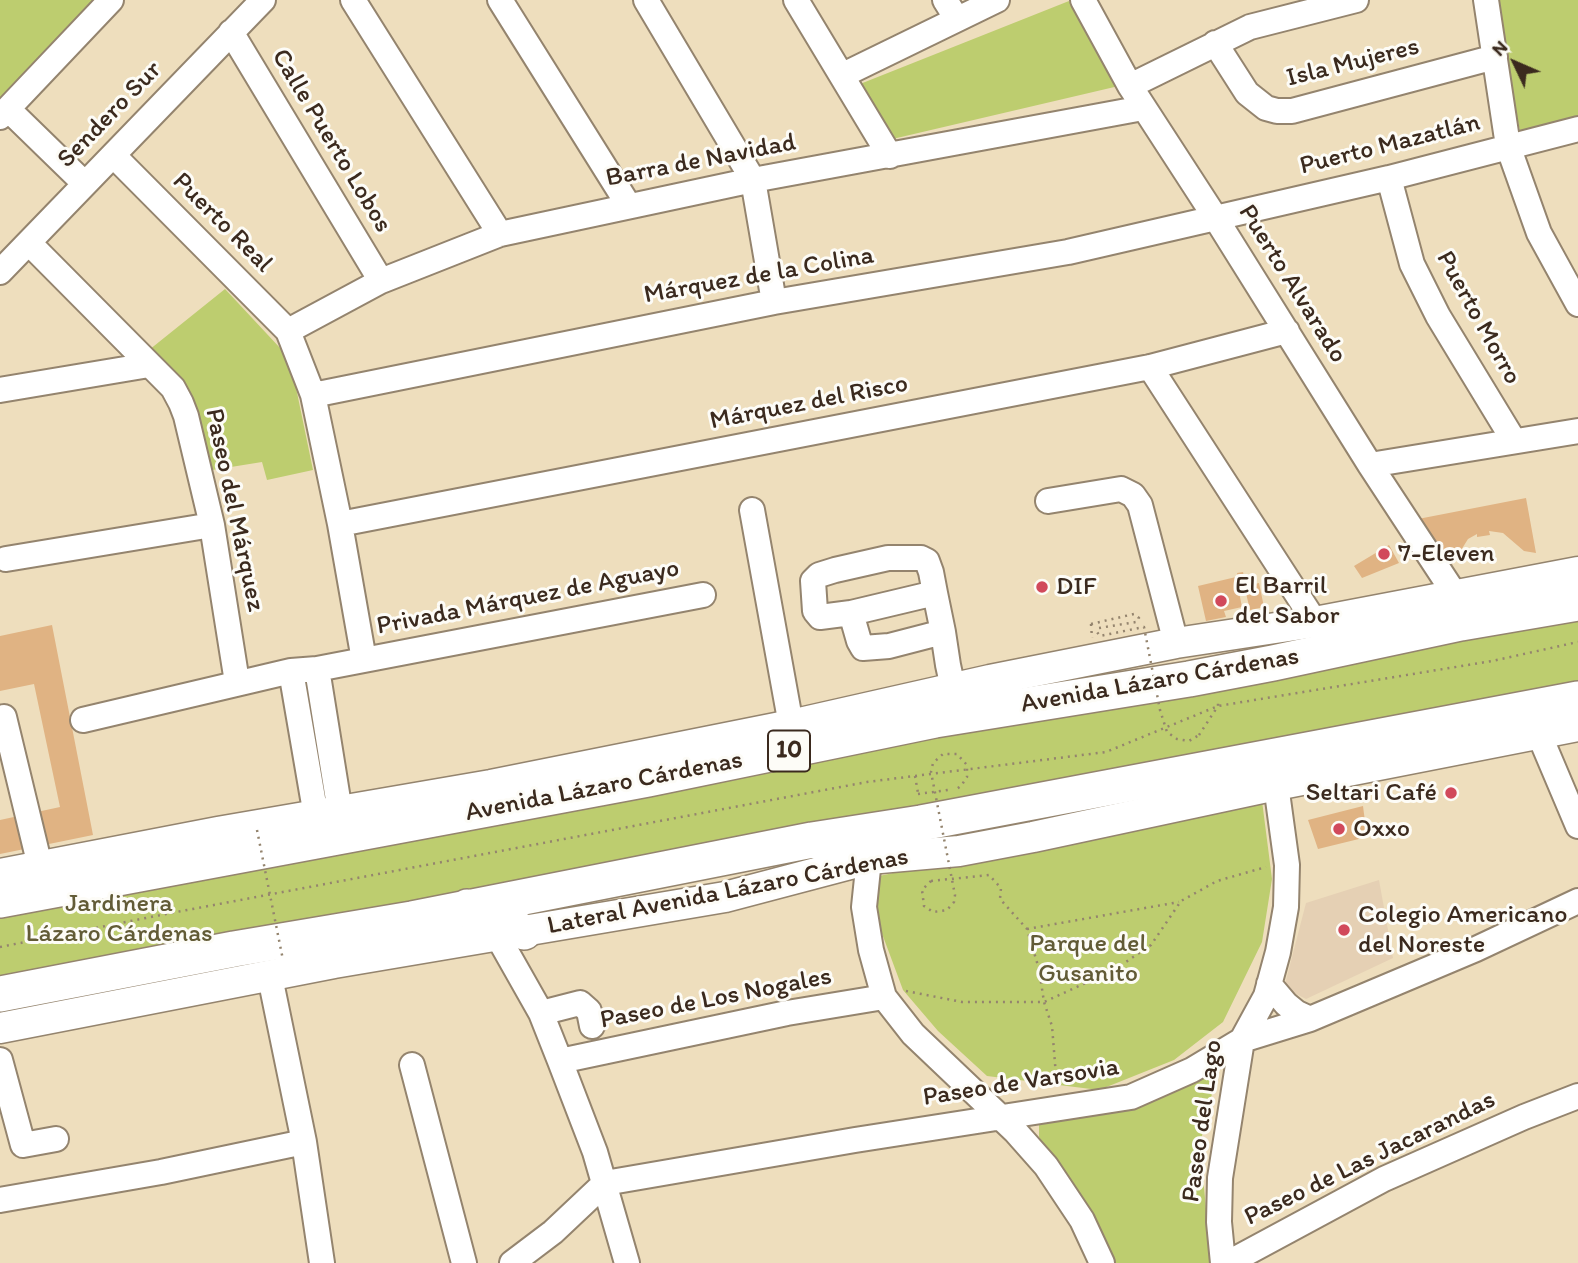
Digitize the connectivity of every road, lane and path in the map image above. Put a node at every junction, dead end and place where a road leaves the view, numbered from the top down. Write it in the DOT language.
graph roads {
  1 [pos="111,0"];
  2 [pos="263,0"];
  3 [pos="353,0"];
  4 [pos="500,0"];
  5 [pos="646,0"];
  6 [pos="796,0"];
  7 [pos="998,0"];
  8 [pos="1083,0"];
  9 [pos="1356,0"];
  10 [pos="1486,0"];
  11 [pos="951,9"];
  12 [pos="231,32"];
  13 [pos="1215,43"];
  14 [pos="1495,57"];
  15 [pos="843,75"];
  16 [pos="1129,86"];
  17 [pos="1143,108"];
  18 [pos="4,113"];
  19 [pos="1578,129"];
  20 [pos="1508,146"];
  21 [pos="114,156"];
  22 [pos="890,156"];
  23 [pos="1389,178"];
  24 [pos="752,180"];
  25 [pos="85,184"];
  26 [pos="629,206"];
  27 [pos="1215,217"];
  28 [pos="499,234"];
  29 [pos="29,243"];
  30 [pos="0,272"];
  31 [pos="381,281"];
  32 [pos="774,302"];
  33 [pos="1578,304"];
  34 [pos="288,331"];
  35 [pos="1287,331"];
  36 [pos="149,365"];
  37 [pos="1150,367"];
  38 [pos="0,390"];
  39 [pos="313,394"];
  40 [pos="1578,431"];
  41 [pos="1514,441"];
  42 [pos="1370,465"];
  43 [pos="1048,501"];
  44 [pos="752,510"];
  45 [pos="340,524"];
  46 [pos="212,525"];
  47 [pos="6,559"];
  48 [pos="1578,572"];
  49 [pos="936,593"];
  50 [pos="704,595"];
  51 [pos="1456,596"];
  52 [pos="1578,603"];
  53 [pos="851,613"];
  54 [pos="1315,622"];
  55 [pos="1091,624"];
  56 [pos="943,632"];
  57 [pos="1578,642"];
  58 [pos="1176,643"];
  59 [pos="364,660"];
  60 [pos="317,669"];
  61 [pos="290,671"];
  62 [pos="237,682"];
  63 [pos="953,688"];
  64 [pos="1578,699"];
  65 [pos="1218,706"];
  66 [pos="835,715"];
  67 [pos="4,717"];
  68 [pos="83,720"];
  69 [pos="935,720"];
  70 [pos="791,725"];
  71 [pos="1578,726"];
  72 [pos="1539,734"];
  73 [pos="915,776"];
  74 [pos="1276,785"];
  75 [pos="918,794"];
  76 [pos="385,803"];
  77 [pos="920,804"];
  78 [pos="328,814"];
  79 [pos="1578,827"];
  80 [pos="263,840"];
  81 [pos="812,840"];
  82 [pos="869,859"];
  83 [pos="1287,865"];
  84 [pos="11,878"];
  85 [pos="1181,901"];
  86 [pos="1578,901"];
  87 [pos="467,907"];
  88 [pos="1027,929"];
  89 [pos="511,934"];
  90 [pos="0,947"];
  91 [pos="277,969"];
  92 [pos="1269,984"];
  93 [pos="0,994"];
  94 [pos="884,997"];
  95 [pos="1044,1002"];
  96 [pos="541,1013"];
  97 [pos="1310,1019"];
  98 [pos="592,1026"];
  99 [pos="0,1028"];
  100 [pos="1242,1040"];
  101 [pos="0,1060"];
  102 [pos="560,1061"];
  103 [pos="412,1065"];
  104 [pos="1578,1096"];
  105 [pos="1056,1109"];
  106 [pos="997,1116"];
  107 [pos="56,1139"];
  108 [pos="304,1142"];
  109 [pos="605,1183"];
  110 [pos="0,1200"];
  111 [pos="322,1263"];
  112 [pos="464,1263"];
  113 [pos="512,1263"];
  114 [pos="627,1263"];
  115 [pos="1102,1263"];
  116 [pos="1226,1263"];
  1 -- 18 [label="street"];
  2 -- 12 [label="street, Sendero Sur"];
  3 -- 28 [label="street"];
  4 -- 26 [label="street"];
  5 -- 24 [label="street"];
  6 -- 15 [label="street"];
  7 -- 11 [label="street"];
  8 -- 16 [label="street, Puerto Alvarado"];
  9 -- 13 [label="street"];
  10 -- 14 [label="street"];
  11 -- 15 [label="street"];
  12 -- 21 [label="street, Sendero Sur"];
  12 -- 31 [label="street, Calle Puerto Lobos"];
  13 -- 14 [label="street, Isla Mujeres"];
  13 -- 16 [label="street"];
  14 -- 20 [label="street"];
  15 -- 22 [label="street"];
  16 -- 17 [label="street, Puerto Alvarado"];
  17 -- 22 [label="street, Barra de Navidad"];
  17 -- 27 [label="street, Puerto Alvarado"];
  18 -- 25 [label="street"];
  19 -- 20 [label="street, Puerto Mazatlán"];
  20 -- 23 [label="street, Puerto Mazatlán"];
  20 -- 33 [label="street"];
  21 -- 25 [label="street, Sendero Sur"];
  21 -- 34 [label="street, Puerto Real"];
  22 -- 24 [label="street, Barra de Navidad"];
  23 -- 27 [label="street, Puerto Mazatlán"];
  23 -- 41 [label="street, Puerto Morro"];
  24 -- 26 [label="street, Barra de Navidad"];
  24 -- 32 [label="street"];
  25 -- 29 [label="street, Sendero Sur"];
  26 -- 28 [label="street, Barra de Navidad"];
  27 -- 32 [label="street, Márquez de la Colina"];
  27 -- 35 [label="street, Puerto Alvarado"];
  28 -- 31 [label="street, Barra de Navidad"];
  29 -- 30 [label="street, Sendero Sur"];
  29 -- 36 [label="street, Paseo del Márquez"];
  31 -- 34 [label="street, Barra de Navidad"];
  32 -- 39 [label="street, Márquez de la Colina"];
  34 -- 39 [label="street"];
  35 -- 37 [label="street, Márquez del Risco"];
  35 -- 42 [label="street, Puerto Alvarado"];
  36 -- 38 [label="street"];
  36 -- 46 [label="street, Paseo del Márquez"];
  37 -- 45 [label="street, Márquez del Risco"];
  37 -- 54 [label="street"];
  39 -- 45 [label="street"];
  40 -- 41 [label="street"];
  41 -- 42 [label="street"];
  42 -- 51 [label="street, Puerto Alvarado"];
  43 -- 58 [label="street"];
  44 -- 70 [label="street"];
  45 -- 59 [label="street"];
  46 -- 47 [label="street"];
  46 -- 62 [label="street, Paseo del Márquez"];
  48 -- 51 [label="main road"];
  49 -- 53 [label="street"];
  49 -- 53 [label="street"];
  49 -- 56 [label="street"];
  50 -- 59 [label="street, Privada Márquez de Aguayo"];
  51 -- 54 [label="main road"];
  52 -- 69 [label="highway, Avenida Lázaro Cárdenas / 10"];
  53 -- 56 [label="street"];
  54 -- 58 [label="main road"];
  55 -- 65 [label="path, bridge"];
  56 -- 63 [label="street"];
  57 -- 65 [label="path"];
  58 -- 63 [label="main road"];
  59 -- 60 [label="street, Privada Márquez de Aguayo"];
  60 -- 61 [label="street, Privada Márquez de Aguayo"];
  60 -- 78 [label="street"];
  61 -- 62 [label="street, Privada Márquez de Aguayo"];
  61 -- 78 [label="street"];
  62 -- 68 [label="street"];
  63 -- 66 [label="main road"];
  64 -- 81 [label="highway"];
  65 -- 73 [label="path"];
  66 -- 69 [label="highway"];
  66 -- 70 [label="main road"];
  67 -- 84 [label="street"];
  69 -- 80 [label="highway, Avenida Lázaro Cárdenas / 10"];
  70 -- 76 [label="main road"];
  71 -- 72 [label="main road, Lateral Avenida Lázaro Cárdenas"];
  72 -- 74 [label="main road, Lateral Avenida Lázaro Cárdenas"];
  72 -- 79 [label="street"];
  73 -- 75 [label="path"];
  73 -- 90 [label="path"];
  74 -- 82 [label="main road, Lateral Avenida Lázaro Cárdenas"];
  74 -- 83 [label="street, Paseo del Lago"];
  75 -- 77 [label="path"];
  75 -- 88 [label="path, bridge"];
  76 -- 78 [label="main road"];
  76 -- 80 [label="highway"];
  78 -- 84 [label="main road"];
  80 -- 84 [label="highway, Avenida Lázaro Cárdenas / 10"];
  80 -- 91 [label="path, bridge"];
  81 -- 82 [label="highway"];
  81 -- 87 [label="highway"];
  82 -- 89 [label="main road, Lateral Avenida Lázaro Cárdenas"];
  82 -- 94 [label="street"];
  83 -- 85 [label="path"];
  83 -- 92 [label="street, Paseo del Lago"];
  85 -- 88 [label="path"];
  85 -- 95 [label="path"];
  86 -- 97 [label="street, Paseo de Varsovia"];
  87 -- 89 [label="highway"];
  87 -- 93 [label="highway"];
  88 -- 95 [label="path"];
  89 -- 91 [label="main road, Lateral Avenida Lázaro Cárdenas"];
  89 -- 96 [label="street"];
  91 -- 99 [label="main road, Lateral Avenida Lázaro Cárdenas"];
  91 -- 108 [label="street"];
  92 -- 97 [label="street"];
  92 -- 100 [label="street, Paseo del Lago"];
  94 -- 95 [label="path"];
  94 -- 102 [label="street, Paseo de Los Nogales"];
  94 -- 106 [label="street"];
  95 -- 105 [label="path"];
  96 -- 98 [label="street"];
  96 -- 102 [label="street"];
  97 -- 100 [label="street, Paseo de Varsovia"];
  100 -- 105 [label="street, Paseo de Varsovia"];
  100 -- 116 [label="street, Paseo del Lago"];
  101 -- 107 [label="street"];
  102 -- 109 [label="street"];
  103 -- 112 [label="street"];
  104 -- 116 [label="street, Paseo de Las Jacarandas"];
  105 -- 106 [label="street, Paseo de Varsovia"];
  106 -- 109 [label="street, Paseo de Varsovia"];
  106 -- 115 [label="street"];
  108 -- 110 [label="street"];
  108 -- 111 [label="street"];
  109 -- 113 [label="street"];
  109 -- 114 [label="street"];
}
